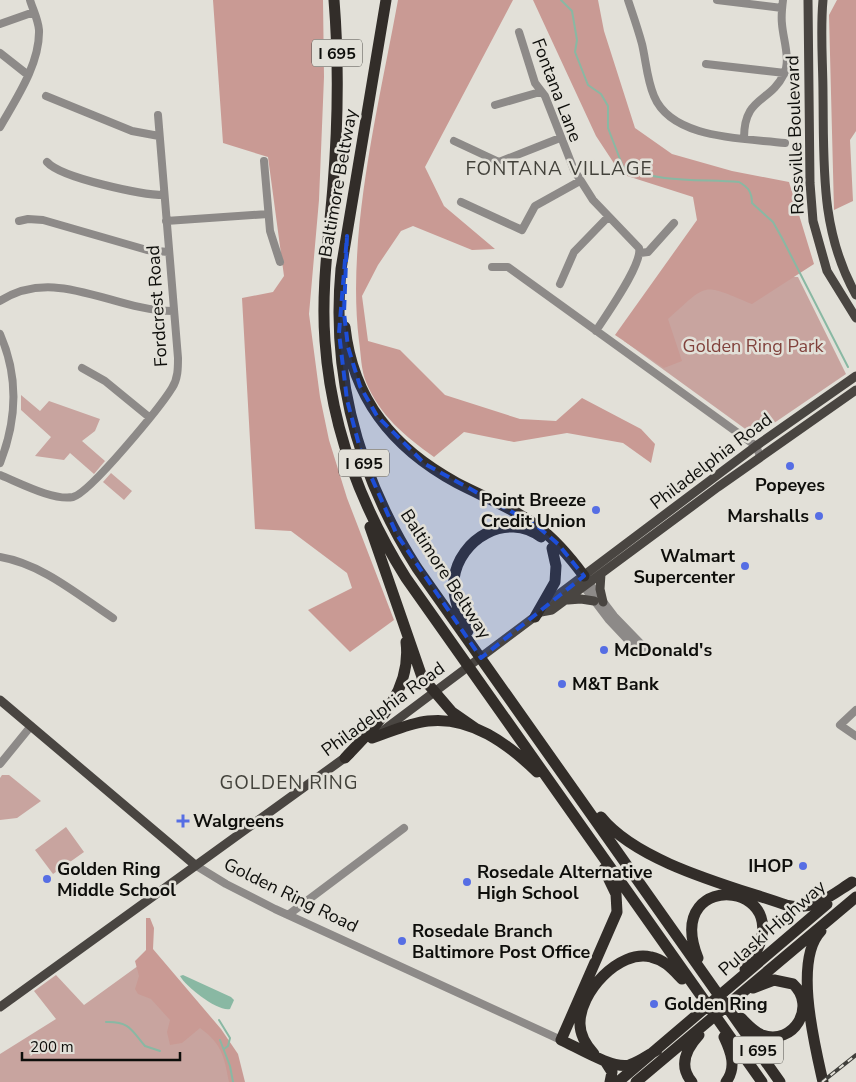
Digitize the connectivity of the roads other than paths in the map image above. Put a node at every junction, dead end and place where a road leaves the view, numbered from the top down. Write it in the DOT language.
graph roads {
  1 [pos="30,0"];
  2 [pos="330,0"];
  3 [pos="334,0"];
  4 [pos="386,0"];
  5 [pos="628,0"];
  6 [pos="717,0"];
  7 [pos="808,0"];
  8 [pos="823,0"];
  9 [pos="782,4"];
  10 [pos="34,12"];
  11 [pos="0,24"];
  12 [pos="519,32"];
  13 [pos="0,53"];
  14 [pos="706,64"];
  15 [pos="785,73"];
  16 [pos="28,75"];
  17 [pos="540,92"];
  18 [pos="46,96"];
  19 [pos="495,105"];
  20 [pos="336,107"];
  21 [pos="158,115"];
  22 [pos="0,127"];
  23 [pos="159,136"];
  24 [pos="560,138"];
  25 [pos="744,138"];
  26 [pos="454,141"];
  27 [pos="785,143"];
  28 [pos="264,161"];
  29 [pos="47,162"];
  30 [pos="580,181"];
  31 [pos="164,195"];
  32 [pos="460,202"];
  33 [pos="268,214"];
  34 [pos="608,217"];
  35 [pos="19,221"];
  36 [pos="166,221"];
  37 [pos="674,223"];
  38 [pos="347,236"];
  39 [pos="168,252"];
  40 [pos="640,253"];
  41 [pos="280,262"];
  42 [pos="492,266"];
  43 [pos="560,284"];
  44 [pos="856,295"];
  45 [pos="0,301"];
  46 [pos="173,311"];
  47 [pos="855,318"];
  48 [pos="596,331"];
  49 [pos="0,334"];
  50 [pos="82,368"];
  51 [pos="856,370"];
  52 [pos="853,377"];
  53 [pos="854,392"];
  54 [pos="149,417"];
  55 [pos="756,446"];
  56 [pos="760,456"];
  57 [pos="0,463"];
  58 [pos="0,475"];
  59 [pos="364,503"];
  60 [pos="552,548"];
  61 [pos="0,557"];
  62 [pos="601,574"];
  63 [pos="584,581"];
  64 [pos="565,601"];
  65 [pos="599,601"];
  66 [pos="538,614"];
  67 [pos="113,618"];
  68 [pos="404,623"];
  69 [pos="644,652"];
  70 [pos="482,659"];
  71 [pos="434,693"];
  72 [pos="0,700"];
  73 [pos="856,710"];
  74 [pos="31,726"];
  75 [pos="475,728"];
  76 [pos="856,736"];
  77 [pos="372,738"];
  78 [pos="548,752"];
  79 [pos="345,758"];
  80 [pos="0,764"];
  81 [pos="561,797"];
  82 [pos="581,826"];
  83 [pos="404,828"];
  84 [pos="195,865"];
  85 [pos="855,882"];
  86 [pos="852,900"];
  87 [pos="288,915"];
  88 [pos="765,973"];
  89 [pos="707,979"];
  90 [pos="734,992"];
  91 [pos="700,996"];
  92 [pos="0,1006"];
  93 [pos="581,1011"];
  94 [pos="718,1015"];
  95 [pos="738,1018"];
  96 [pos="723,1030"];
  97 [pos="564,1042"];
  98 [pos="657,1050"];
  99 [pos="600,1058"];
  100 [pos="610,1082"];
  101 [pos="618,1082"];
  102 [pos="636,1082"];
  103 [pos="692,1082"];
  104 [pos="726,1082"];
  105 [pos="762,1082"];
  106 [pos="780,1082"];
  107 [pos="823,1082"];
  1 -- 10 [label="street"];
  2 -- 20 [label="highway"];
  3 -- 20 [label="highway, Baltimore Beltway / I 695"];
  4 -- 38 [label="highway, Baltimore Beltway / I 695"];
  5 -- 25 [label="street"];
  6 -- 9 [label="street"];
  7 -- 47 [label="main road, Rossville Boulevard"];
  8 -- 44 [label="main road, Rossville Boulevard"];
  9 -- 15 [label="street"];
  10 -- 11 [label="street"];
  10 -- 16 [label="street"];
  12 -- 17 [label="street, Fontana Lane"];
  13 -- 16 [label="street"];
  14 -- 15 [label="street"];
  15 -- 25 [label="street"];
  16 -- 22 [label="street"];
  17 -- 19 [label="street"];
  17 -- 24 [label="street, Fontana Lane"];
  18 -- 23 [label="street"];
  20 -- 59 [label="highway, Baltimore Beltway / I 695"];
  21 -- 23 [label="street, Fordcrest Road"];
  23 -- 31 [label="street, Fordcrest Road"];
  24 -- 26 [label="street"];
  24 -- 30 [label="street, Fontana Lane"];
  25 -- 27 [label="street"];
  28 -- 33 [label="street"];
  29 -- 31 [label="street"];
  30 -- 32 [label="street"];
  30 -- 34 [label="street, Fontana Lane"];
  31 -- 36 [label="street, Fordcrest Road"];
  33 -- 36 [label="street"];
  33 -- 41 [label="street"];
  34 -- 40 [label="street, Fontana Lane"];
  34 -- 43 [label="street"];
  35 -- 39 [label="street"];
  36 -- 39 [label="street, Fordcrest Road"];
  37 -- 40 [label="street"];
  38 -- 63 [label="highway"];
  38 -- 70 [label="highway, Baltimore Beltway / I 695"];
  39 -- 46 [label="street, Fordcrest Road"];
  40 -- 48 [label="street"];
  42 -- 48 [label="street"];
  45 -- 46 [label="street"];
  46 -- 54 [label="street, Fordcrest Road"];
  48 -- 55 [label="street"];
  49 -- 57 [label="street"];
  50 -- 54 [label="street"];
  51 -- 52 [label="main road"];
  52 -- 55 [label="main road, Philadelphia Road"];
  53 -- 56 [label="main road, Philadelphia Road"];
  54 -- 58 [label="street, Fordcrest Road"];
  55 -- 56 [label="street"];
  55 -- 63 [label="main road, Philadelphia Road"];
  56 -- 62 [label="main road, Philadelphia Road"];
  59 -- 68 [label="highway"];
  59 -- 81 [label="highway, Baltimore Beltway / I 695"];
  60 -- 63 [label="highway"];
  60 -- 66 [label="highway"];
  60 -- 70 [label="highway"];
  61 -- 67 [label="street"];
  62 -- 63 [label="main road, Philadelphia Road"];
  62 -- 65 [label="main road"];
  63 -- 64 [label="main road, Philadelphia Road"];
  63 -- 65 [label="street"];
  63 -- 66 [label="main road, Philadelphia Road"];
  64 -- 65 [label="main road"];
  64 -- 66 [label="main road, Philadelphia Road"];
  65 -- 69 [label="street"];
  66 -- 71 [label="main road, Philadelphia Road"];
  68 -- 71 [label="highway"];
  68 -- 79 [label="highway"];
  70 -- 78 [label="highway, Baltimore Beltway / I 695"];
  71 -- 75 [label="highway"];
  71 -- 77 [label="main road, Philadelphia Road"];
  72 -- 74 [label="main road, Golden Ring Road"];
  73 -- 76 [label="street"];
  74 -- 80 [label="street"];
  74 -- 84 [label="main road, Golden Ring Road"];
  75 -- 77 [label="highway"];
  75 -- 81 [label="highway"];
  77 -- 79 [label="main road, Philadelphia Road"];
  78 -- 85 [label="highway"];
  78 -- 89 [label="highway, Baltimore Beltway / I 695"];
  79 -- 84 [label="main road, Philadelphia Road"];
  81 -- 82 [label="highway, Baltimore Beltway / I 695"];
  82 -- 91 [label="highway, Baltimore Beltway / I 695"];
  82 -- 97 [label="highway"];
  83 -- 87 [label="street"];
  84 -- 87 [label="street, Golden Ring Road"];
  84 -- 92 [label="main road, Philadelphia Road"];
  85 -- 88 [label="highway"];
  85 -- 90 [label="highway, Pulaski Highway"];
  86 -- 88 [label="highway, Pulaski Highway"];
  86 -- 107 [label="highway"];
  87 -- 97 [label="street, Golden Ring Road"];
  88 -- 90 [label="highway, Pulaski Highway"];
  89 -- 90 [label="highway"];
  89 -- 95 [label="highway, Baltimore Beltway / I 695"];
  90 -- 94 [label="highway, Pulaski Highway"];
  90 -- 95 [label="highway"];
  90 -- 98 [label="highway, Pulaski Highway"];
  91 -- 93 [label="highway"];
  91 -- 94 [label="highway, Baltimore Beltway / I 695"];
  93 -- 97 [label="highway"];
  93 -- 99 [label="highway"];
  94 -- 96 [label="highway, Baltimore Beltway"];
  94 -- 102 [label="highway, Pulaski Highway"];
  94 -- 103 [label="highway"];
  95 -- 106 [label="highway, Baltimore Beltway / I 695"];
  96 -- 104 [label="highway"];
  96 -- 105 [label="highway, I 695"];
  97 -- 99 [label="highway, Golden Ring Road"];
  98 -- 99 [label="highway, Golden Ring Road"];
  98 -- 101 [label="highway, Pulaski Highway"];
  99 -- 100 [label="highway"];
}
